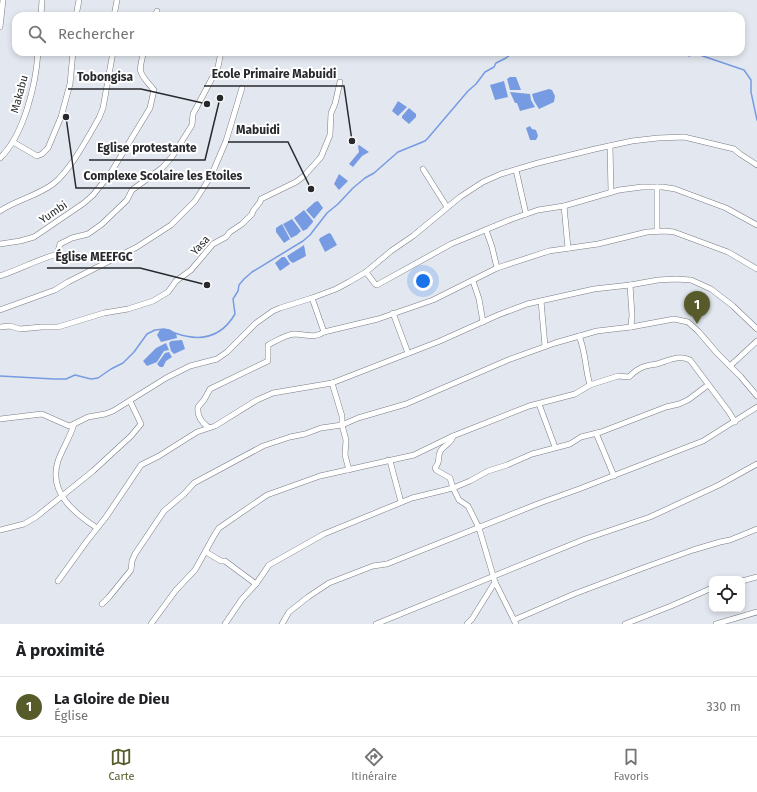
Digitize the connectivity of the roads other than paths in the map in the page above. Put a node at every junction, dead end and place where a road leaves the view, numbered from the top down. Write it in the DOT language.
graph roads {
  1 [pos="3,0"];
  2 [pos="42,0"];
  3 [pos="79,0"];
  4 [pos="117,0"];
  5 [pos="41,12"];
  6 [pos="77,12"];
  7 [pos="115,12"];
  8 [pos="0,27"];
  9 [pos="37,56"];
  10 [pos="73,56"];
  11 [pos="112,56"];
  12 [pos="143,56"];
  13 [pos="220,56"];
  14 [pos="340,82"];
  15 [pos="242,88"];
  16 [pos="13,142"];
  17 [pos="610,146"];
  18 [pos="0,158"];
  19 [pos="757,166"];
  20 [pos="423,169"];
  21 [pos="516,170"];
  22 [pos="657,187"];
  23 [pos="611,192"];
  24 [pos="564,206"];
  25 [pos="447,207"];
  26 [pos="0,211"];
  27 [pos="526,214"];
  28 [pos="757,225"];
  29 [pos="486,230"];
  30 [pos="657,231"];
  31 [pos="0,244"];
  32 [pos="568,248"];
  33 [pos="497,268"];
  34 [pos="757,269"];
  35 [pos="366,272"];
  36 [pos="0,276"];
  37 [pos="473,281"];
  38 [pos="630,285"];
  39 [pos="312,298"];
  40 [pos="541,301"];
  41 [pos="0,310"];
  42 [pos="393,313"];
  43 [pos="484,322"];
  44 [pos="0,327"];
  45 [pos="631,327"];
  46 [pos="757,329"];
  47 [pos="324,332"];
  48 [pos="580,336"];
  49 [pos="757,341"];
  50 [pos="545,346"];
  51 [pos="408,353"];
  52 [pos="730,366"];
  53 [pos="332,383"];
  54 [pos="590,385"];
  55 [pos="708,385"];
  56 [pos="757,396"];
  57 [pos="130,401"];
  58 [pos="539,404"];
  59 [pos="757,407"];
  60 [pos="0,419"];
  61 [pos="735,422"];
  62 [pos="74,424"];
  63 [pos="342,425"];
  64 [pos="208,427"];
  65 [pos="596,433"];
  66 [pos="453,436"];
  67 [pos="555,447"];
  68 [pos="385,461"];
  69 [pos="757,464"];
  70 [pos="349,470"];
  71 [pos="614,476"];
  72 [pos="453,488"];
  73 [pos="62,498"];
  74 [pos="401,502"];
  75 [pos="97,528"];
  76 [pos="479,528"];
  77 [pos="757,529"];
  78 [pos="0,530"];
  79 [pos="206,552"];
  80 [pos="757,576"];
  81 [pos="494,580"];
  82 [pos="745,580"];
  83 [pos="58,581"];
  84 [pos="256,584"];
  85 [pos="709,589"];
  86 [pos="102,604"];
  87 [pos="757,612"];
  88 [pos="515,622"];
  89 [pos="719,623"];
  90 [pos="151,624"];
  91 [pos="225,624"];
  92 [pos="282,624"];
  93 [pos="376,624"];
  94 [pos="467,624"];
  95 [pos="625,624"];
  1 -- 8 [label="street"];
  2 -- 5 [label="street"];
  3 -- 6 [label="street"];
  4 -- 7 [label="street"];
  9 -- 16 [label="street, Makabu"];
  10 -- 16 [label="street"];
  11 -- 26 [label="street"];
  12 -- 31 [label="street, Yumbi"];
  13 -- 36 [label="street"];
  14 -- 44 [label="street, Yasa"];
  15 -- 41 [label="street"];
  16 -- 18 [label="street, Makabu"];
  17 -- 19 [label="street"];
  17 -- 21 [label="street"];
  17 -- 23 [label="street"];
  20 -- 25 [label="street"];
  21 -- 25 [label="street"];
  21 -- 27 [label="street"];
  22 -- 23 [label="street"];
  22 -- 28 [label="street"];
  22 -- 30 [label="street"];
  23 -- 24 [label="street"];
  24 -- 27 [label="street"];
  24 -- 32 [label="street"];
  25 -- 35 [label="street"];
  27 -- 29 [label="street"];
  29 -- 33 [label="street"];
  29 -- 35 [label="street"];
  30 -- 32 [label="street"];
  30 -- 34 [label="street"];
  32 -- 33 [label="street"];
  33 -- 37 [label="street"];
  35 -- 39 [label="street"];
  37 -- 42 [label="street"];
  37 -- 43 [label="street"];
  38 -- 40 [label="street"];
  38 -- 45 [label="street"];
  38 -- 46 [label="street"];
  39 -- 47 [label="street"];
  39 -- 57 [label="street"];
  40 -- 43 [label="street"];
  40 -- 50 [label="street"];
  42 -- 47 [label="street"];
  42 -- 51 [label="street"];
  43 -- 51 [label="street"];
  45 -- 48 [label="street"];
  45 -- 52 [label="street"];
  47 -- 64 [label="street"];
  48 -- 50 [label="street"];
  48 -- 54 [label="street"];
  49 -- 52 [label="street"];
  50 -- 63 [label="street"];
  51 -- 53 [label="street"];
  52 -- 56 [label="street"];
  53 -- 63 [label="street"];
  53 -- 64 [label="street"];
  54 -- 55 [label="street"];
  54 -- 58 [label="street"];
  55 -- 61 [label="street"];
  55 -- 65 [label="street"];
  57 -- 62 [label="street"];
  57 -- 73 [label="street"];
  58 -- 66 [label="street"];
  58 -- 67 [label="street"];
  59 -- 61 [label="street"];
  60 -- 62 [label="street"];
  61 -- 71 [label="street"];
  62 -- 73 [label="street"];
  63 -- 70 [label="street"];
  63 -- 86 [label="street"];
  64 -- 75 [label="street"];
  65 -- 67 [label="street"];
  65 -- 71 [label="street"];
  66 -- 68 [label="street"];
  66 -- 72 [label="street"];
  67 -- 72 [label="street"];
  68 -- 70 [label="street"];
  68 -- 74 [label="street"];
  69 -- 81 [label="street"];
  70 -- 79 [label="street"];
  71 -- 76 [label="street"];
  72 -- 74 [label="street"];
  72 -- 76 [label="street"];
  73 -- 75 [label="street"];
  73 -- 78 [label="street"];
  74 -- 84 [label="street"];
  75 -- 83 [label="street"];
  76 -- 81 [label="street"];
  76 -- 92 [label="street"];
  77 -- 88 [label="street"];
  79 -- 84 [label="street"];
  79 -- 90 [label="street"];
  80 -- 82 [label="street"];
  81 -- 88 [label="street"];
  81 -- 93 [label="street"];
  81 -- 94 [label="street"];
  84 -- 91 [label="street"];
  85 -- 95 [label="street"];
  87 -- 89 [label="street"];
}
